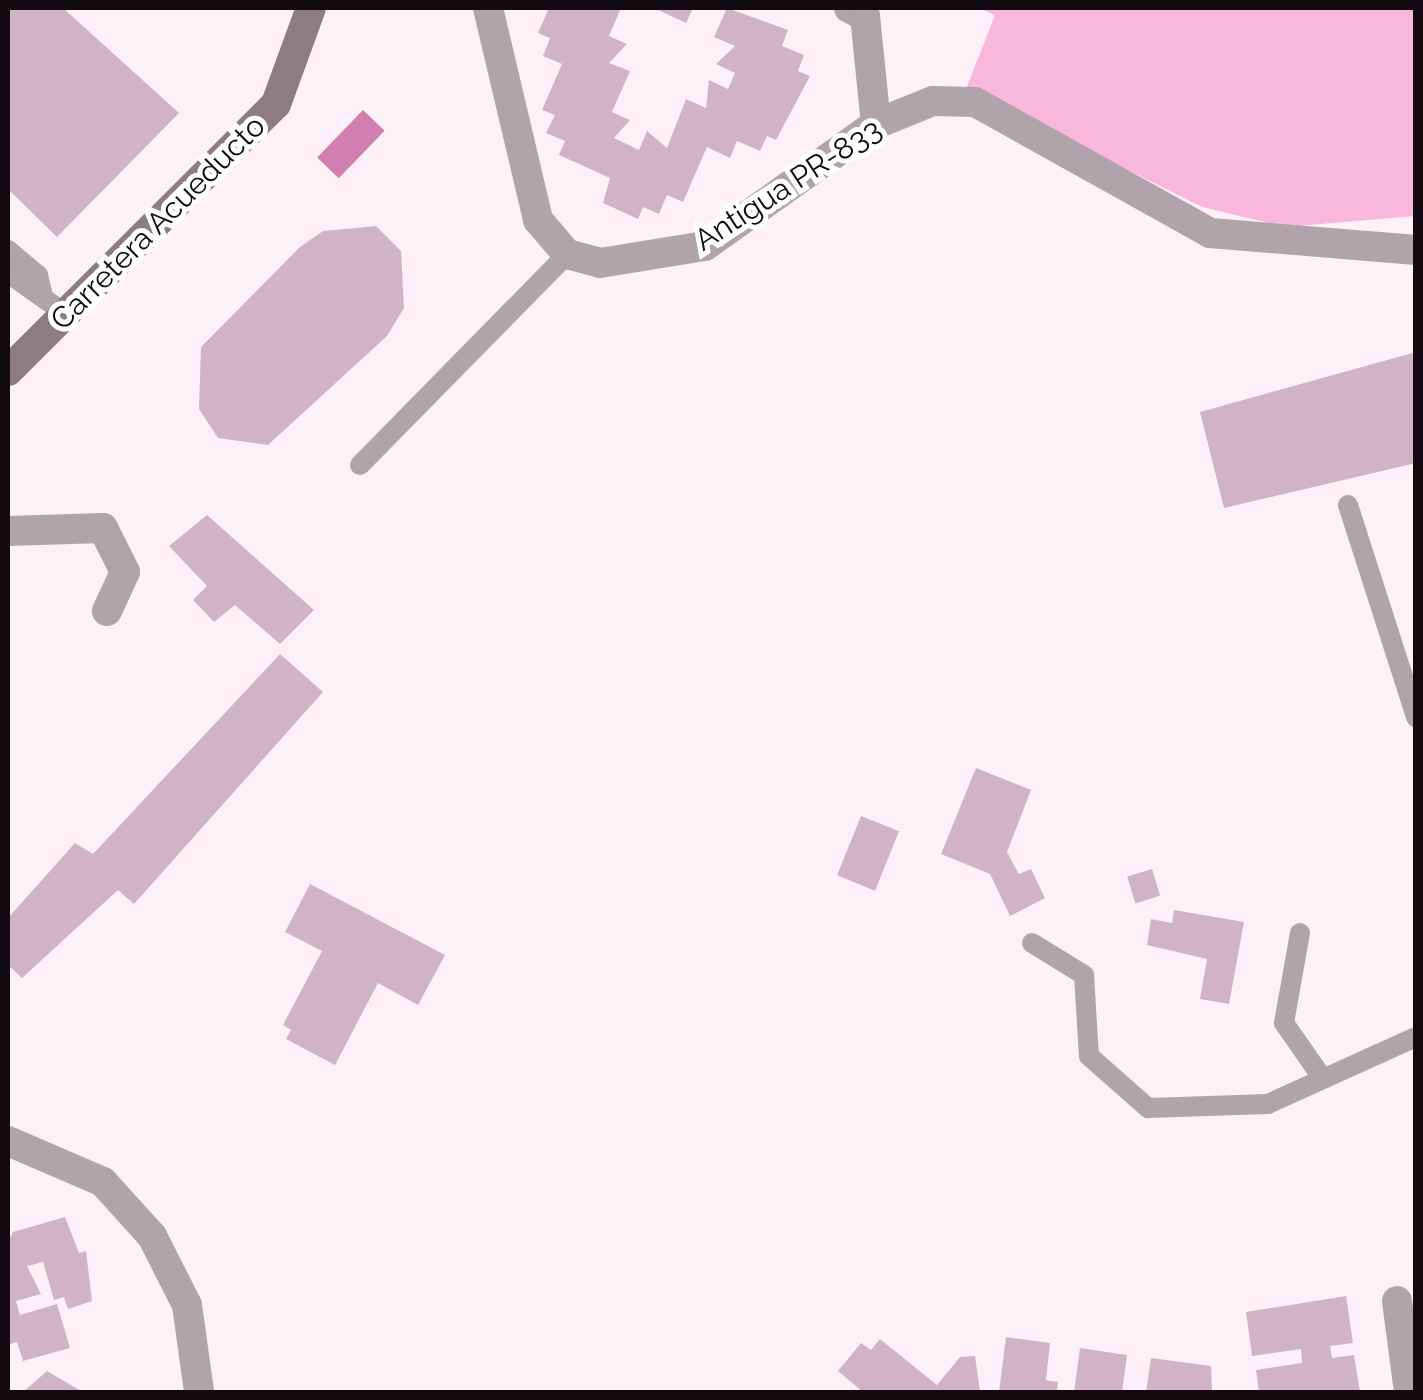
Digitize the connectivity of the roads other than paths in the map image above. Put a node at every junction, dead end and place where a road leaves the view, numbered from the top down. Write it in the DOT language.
graph roads {
  1 [pos="311,8"];
  2 [pos="488,8"];
  3 [pos="849,8"];
  4 [pos="876,124"];
  5 [pos="8,250"];
  6 [pos="1416,250"];
  7 [pos="567,254"];
  8 [pos="8,273"];
  9 [pos="42,292"];
  10 [pos="67,315"];
  11 [pos="8,371"];
  12 [pos="360,465"];
  13 [pos="1348,504"];
  14 [pos="8,530"];
  15 [pos="107,612"];
  16 [pos="1416,718"];
  17 [pos="1300,933"];
  18 [pos="1032,943"];
  19 [pos="1416,1037"];
  20 [pos="1323,1079"];
  21 [pos="8,1140"];
  22 [pos="1397,1301"];
  23 [pos="199,1392"];
  24 [pos="1409,1392"];
  1 -- 10 [label="street, Carretera Acueducto"];
  2 -- 7 [label="street"];
  3 -- 4 [label="street"];
  4 -- 6 [label="street, Antigua PR-833"];
  4 -- 7 [label="street, Antigua PR-833"];
  5 -- 9 [label="lane"];
  7 -- 12 [label="lane"];
  8 -- 9 [label="lane"];
  9 -- 10 [label="lane"];
  10 -- 11 [label="street, Carretera Acueducto"];
  13 -- 16 [label="lane"];
  14 -- 15 [label="street"];
  17 -- 20 [label="lane"];
  18 -- 20 [label="lane"];
  19 -- 20 [label="lane"];
  21 -- 23 [label="street"];
  22 -- 24 [label="street"];
}
